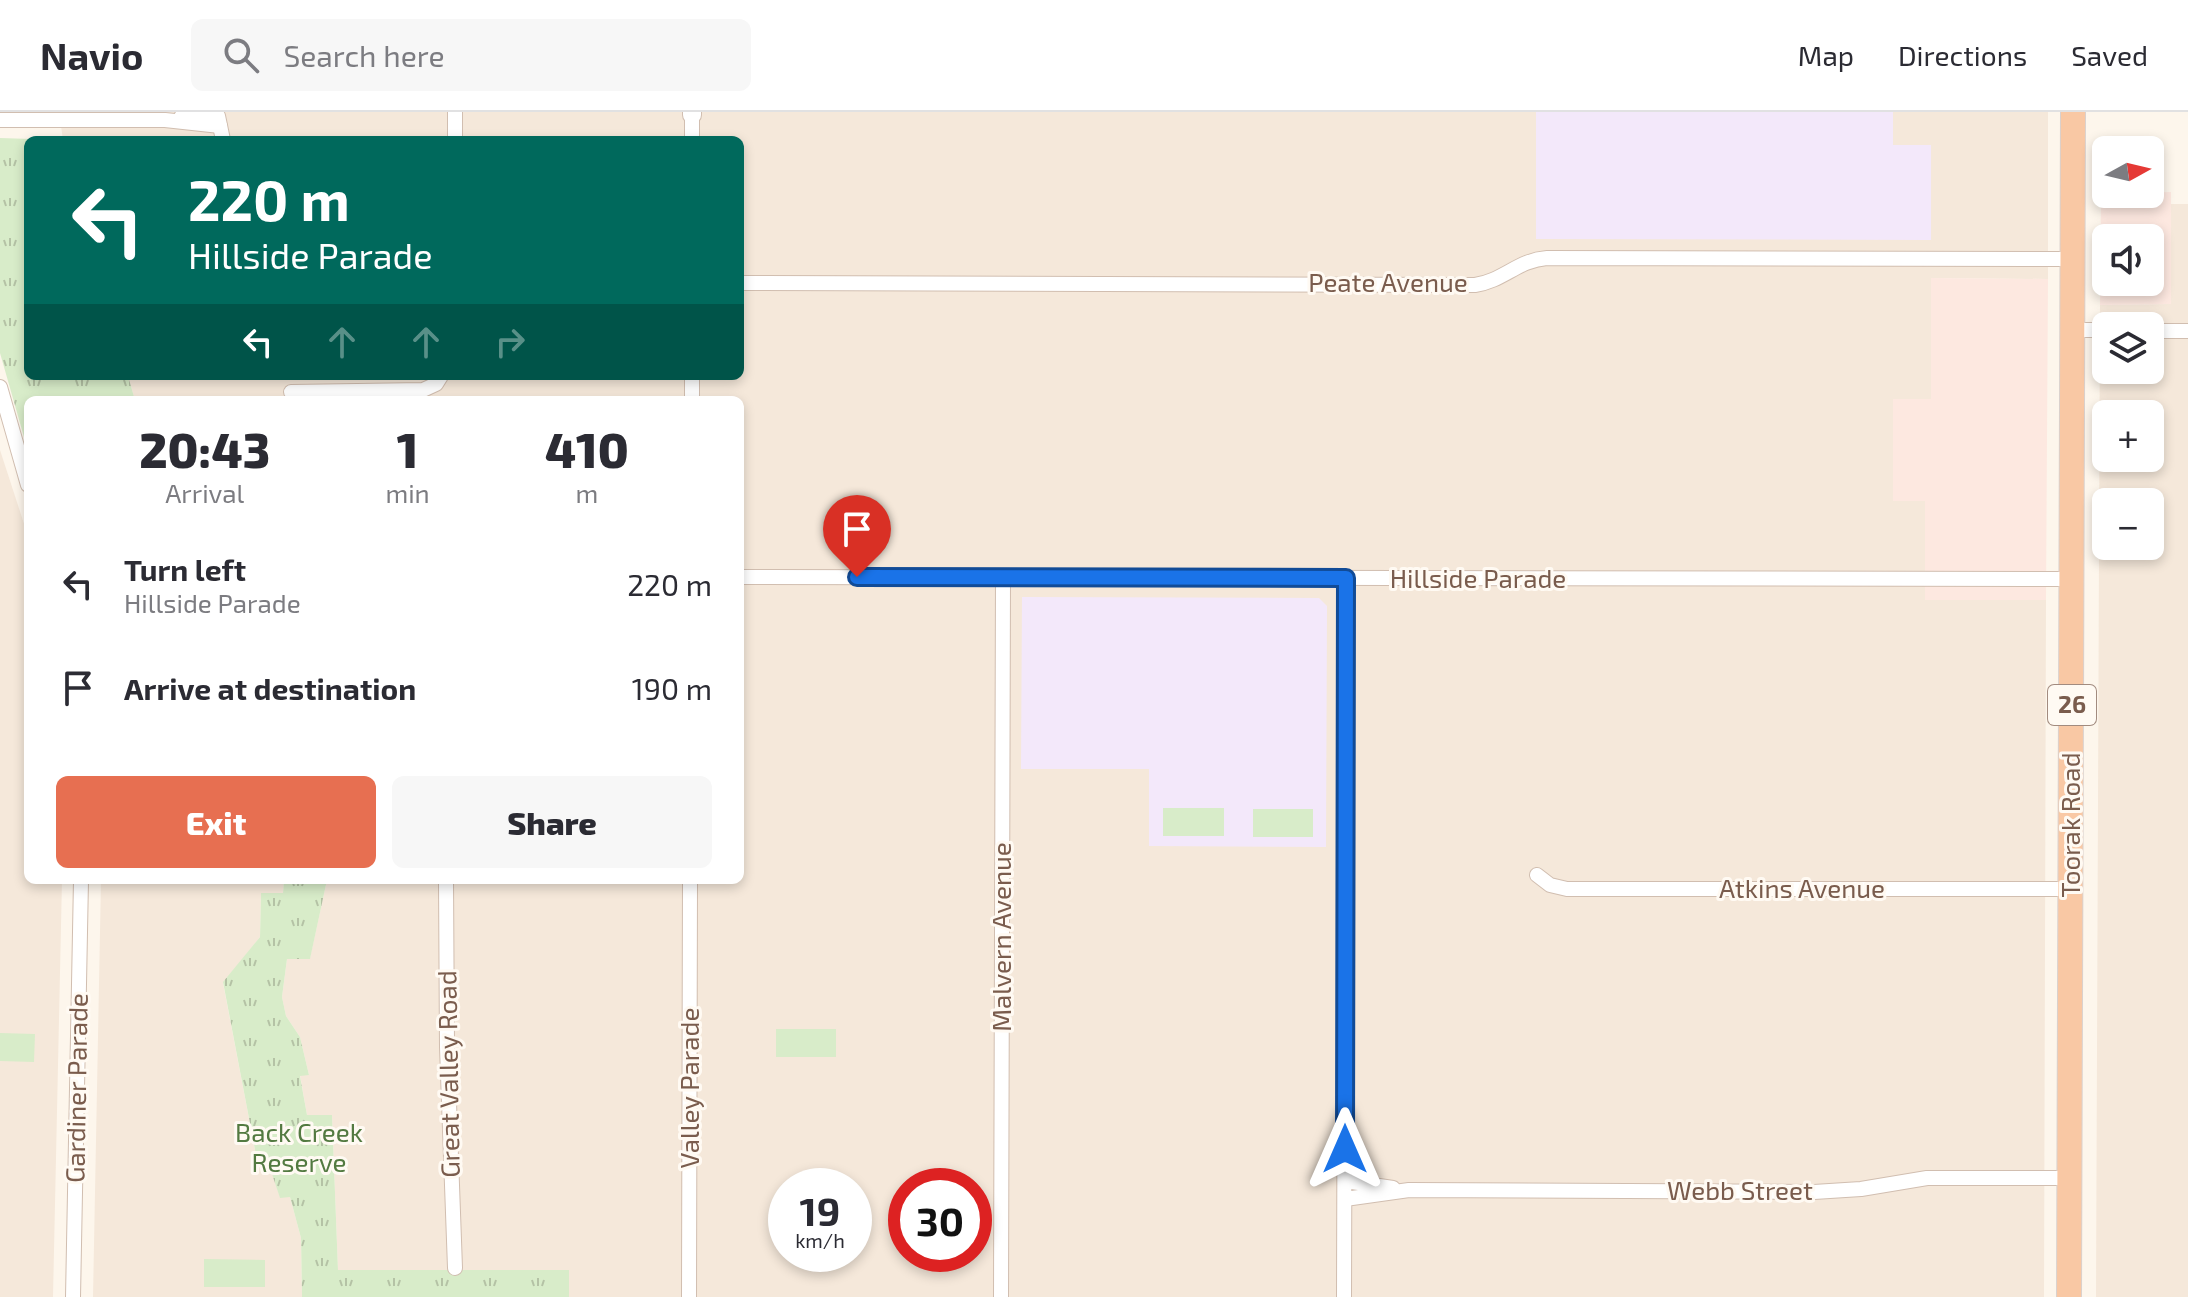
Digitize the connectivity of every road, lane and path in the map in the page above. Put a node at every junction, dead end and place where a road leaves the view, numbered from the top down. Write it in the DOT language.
graph roads {
  1 [pos="211,112"];
  2 [pos="455,112"];
  3 [pos="2073,112"];
  4 [pos="692,113"];
  5 [pos="0,120"];
  6 [pos="165,120"];
  7 [pos="220,126"];
  8 [pos="455,136"];
  9 [pos="692,136"];
  10 [pos="2073,259"];
  11 [pos="744,282"];
  12 [pos="2073,330"];
  13 [pos="2092,330"];
  14 [pos="2164,331"];
  15 [pos="2188,331"];
  16 [pos="438,380"];
  17 [pos="0,387"];
  18 [pos="292,396"];
  19 [pos="24,471"];
  20 [pos="744,577"];
  21 [pos="1003,577"];
  22 [pos="1346,578"];
  23 [pos="2073,579"];
  24 [pos="1537,875"];
  25 [pos="81,884"];
  26 [pos="446,884"];
  27 [pos="690,884"];
  28 [pos="2071,889"];
  29 [pos="2069,1178"];
  30 [pos="1345,1181"];
  31 [pos="1409,1190"];
  32 [pos="1345,1199"];
  33 [pos="455,1268"];
  34 [pos="73,1297"];
  35 [pos="689,1297"];
  36 [pos="1001,1297"];
  37 [pos="1344,1297"];
  38 [pos="2069,1297"];
  1 -- 6 [label="street"];
  2 -- 8 [label="street"];
  3 -- 10 [label="highway, Toorak Road / 26"];
  4 -- 9 [label="street"];
  5 -- 6 [label="street"];
  6 -- 7 [label="street"];
  10 -- 11 [label="street, Peate Avenue"];
  10 -- 12 [label="highway, Toorak Road / 26"];
  12 -- 13 [label="street"];
  12 -- 23 [label="highway, Toorak Road / 26"];
  14 -- 15 [label="street"];
  16 -- 18 [label="street"];
  17 -- 19 [label="street"];
  20 -- 21 [label="street, Hillside Parade"];
  21 -- 22 [label="street, Hillside Parade"];
  21 -- 36 [label="street, Malvern Avenue"];
  22 -- 23 [label="street, Hillside Parade"];
  22 -- 30 [label="street"];
  23 -- 28 [label="highway, Toorak Road / 26"];
  24 -- 28 [label="street, Atkins Avenue"];
  25 -- 34 [label="street, Gardiner Parade"];
  26 -- 33 [label="street, Great Valley Road"];
  27 -- 35 [label="street, Valley Parade"];
  28 -- 29 [label="highway, Toorak Road / 26"];
  29 -- 31 [label="street, Webb Street"];
  29 -- 38 [label="highway, Toorak Road / 26"];
  30 -- 31 [label="street, Webb Street"];
  30 -- 32 [label="street"];
  31 -- 32 [label="street, Webb Street"];
  32 -- 37 [label="street"];
}
